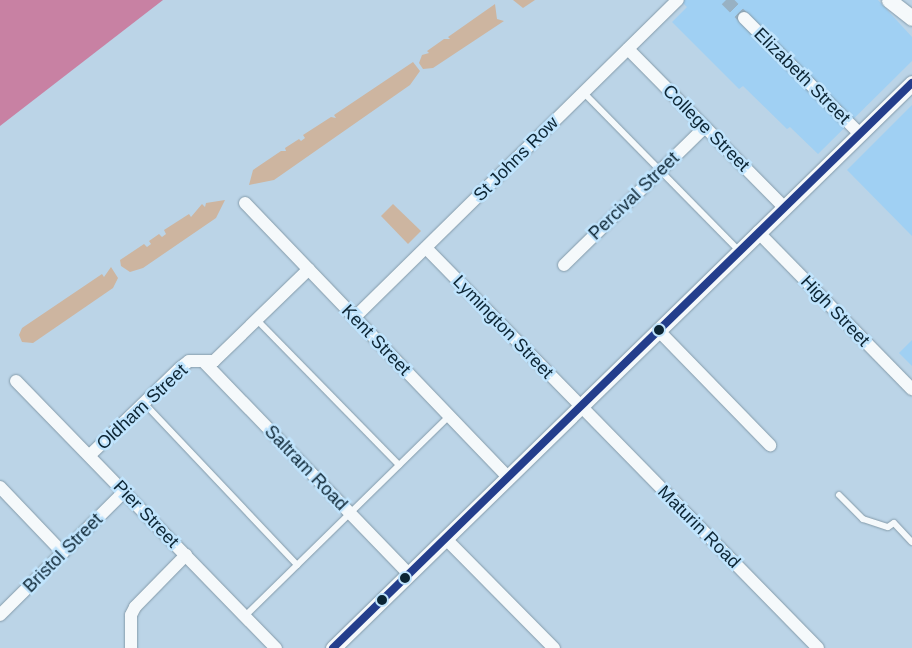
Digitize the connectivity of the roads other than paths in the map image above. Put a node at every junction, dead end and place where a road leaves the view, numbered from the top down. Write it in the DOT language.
graph roads {
  1 [pos="888,0"];
  2 [pos="901,0"];
  3 [pos="676,3"];
  4 [pos="912,12"];
  5 [pos="744,18"];
  6 [pos="912,18"];
  7 [pos="628,49"];
  8 [pos="912,83"];
  9 [pos="584,93"];
  10 [pos="705,127"];
  11 [pos="860,134"];
  12 [pos="660,170"];
  13 [pos="245,203"];
  14 [pos="784,207"];
  15 [pos="758,232"];
  16 [pos="426,248"];
  17 [pos="739,251"];
  18 [pos="564,265"];
  19 [pos="309,269"];
  20 [pos="354,318"];
  21 [pos="257,320"];
  22 [pos="658,330"];
  23 [pos="204,362"];
  24 [pos="16,380"];
  25 [pos="912,389"];
  26 [pos="144,404"];
  27 [pos="580,406"];
  28 [pos="449,416"];
  29 [pos="770,445"];
  30 [pos="90,455"];
  31 [pos="398,465"];
  32 [pos="508,477"];
  33 [pos="0,487"];
  34 [pos="125,491"];
  35 [pos="838,495"];
  36 [pos="349,513"];
  37 [pos="445,538"];
  38 [pos="912,542"];
  39 [pos="63,553"];
  40 [pos="186,555"];
  41 [pos="297,564"];
  42 [pos="408,574"];
  43 [pos="0,615"];
  44 [pos="245,616"];
  45 [pos="131,648"];
  46 [pos="276,648"];
  47 [pos="333,648"];
  48 [pos="554,648"];
  49 [pos="818,648"];
  1 -- 6 [label="street"];
  2 -- 4 [label="street"];
  3 -- 7 [label="street, St Johns Row"];
  5 -- 11 [label="street, Elizabeth Street"];
  7 -- 9 [label="street, St Johns Row"];
  7 -- 10 [label="street, College Street"];
  8 -- 11 [label="street"];
  9 -- 12 [label="lane"];
  9 -- 16 [label="street, St Johns Row"];
  10 -- 12 [label="street, Percival Street"];
  10 -- 14 [label="street, College Street"];
  11 -- 14 [label="street"];
  12 -- 17 [label="lane"];
  12 -- 18 [label="street, Percival Street"];
  13 -- 19 [label="street, Kent Street"];
  14 -- 15 [label="street"];
  15 -- 17 [label="street"];
  15 -- 25 [label="street, High Street"];
  16 -- 20 [label="street, St Johns Row"];
  16 -- 27 [label="street, Lymington Street"];
  17 -- 22 [label="street"];
  19 -- 20 [label="street, Kent Street"];
  19 -- 21 [label="street, Oldham Street"];
  20 -- 28 [label="street, Kent Street"];
  21 -- 23 [label="street, Oldham Street"];
  21 -- 31 [label="lane"];
  22 -- 27 [label="street"];
  22 -- 29 [label="street"];
  23 -- 26 [label="street, Oldham Street"];
  23 -- 36 [label="street, Saltram Road"];
  24 -- 30 [label="street, Pier Street"];
  26 -- 30 [label="street, Oldham Street"];
  26 -- 41 [label="lane"];
  27 -- 32 [label="street"];
  27 -- 49 [label="street, Maturin Road"];
  28 -- 31 [label="lane"];
  28 -- 32 [label="street, Kent Street"];
  30 -- 34 [label="street, Pier Street"];
  31 -- 36 [label="lane"];
  32 -- 37 [label="street"];
  33 -- 39 [label="street"];
  34 -- 39 [label="street, Bristol Street"];
  34 -- 40 [label="street, Pier Street"];
  35 -- 38 [label="lane"];
  36 -- 41 [label="lane"];
  36 -- 42 [label="street, Saltram Road"];
  37 -- 42 [label="street"];
  37 -- 48 [label="street"];
  39 -- 43 [label="street, Bristol Street"];
  40 -- 44 [label="street, Pier Street"];
  40 -- 45 [label="street"];
  41 -- 44 [label="lane"];
  42 -- 47 [label="street"];
  44 -- 46 [label="street, Pier Street"];
}
